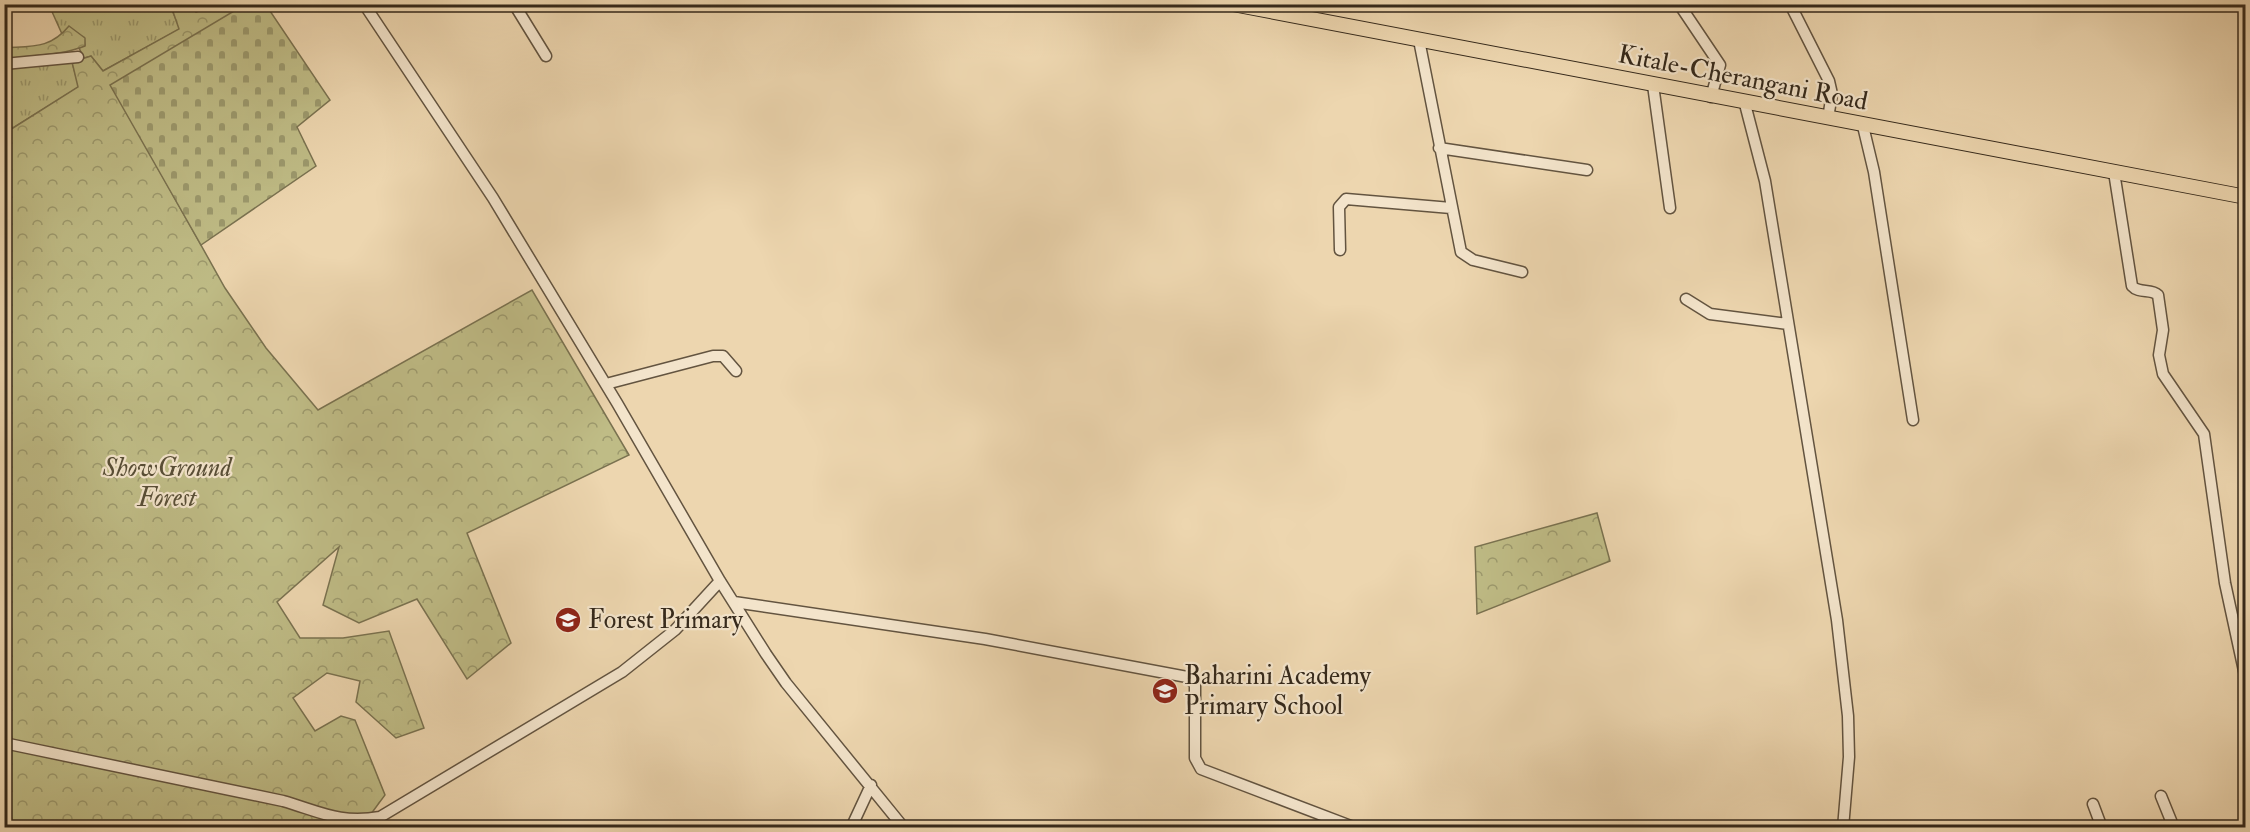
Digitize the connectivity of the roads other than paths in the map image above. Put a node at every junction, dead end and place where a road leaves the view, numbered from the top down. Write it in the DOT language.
graph roads {
  1 [pos="364,4"];
  2 [pos="514,4"];
  3 [pos="1233,4"];
  4 [pos="1679,4"];
  5 [pos="1790,4"];
  6 [pos="1419,40"];
  7 [pos="546,56"];
  8 [pos="78,57"];
  9 [pos="4,64"];
  10 [pos="1653,86"];
  11 [pos="1711,97"];
  12 [pos="1746,104"];
  13 [pos="1828,118"];
  14 [pos="1863,126"];
  15 [pos="1439,148"];
  16 [pos="1587,170"];
  17 [pos="2114,172"];
  18 [pos="2246,197"];
  19 [pos="1450,208"];
  20 [pos="1670,208"];
  21 [pos="1340,250"];
  22 [pos="1522,272"];
  23 [pos="1686,299"];
  24 [pos="1788,324"];
  25 [pos="736,371"];
  26 [pos="606,384"];
  27 [pos="1913,420"];
  28 [pos="720,581"];
  29 [pos="734,602"];
  30 [pos="2246,680"];
  31 [pos="4,743"];
  32 [pos="871,785"];
  33 [pos="2161,796"];
  34 [pos="2093,804"];
  35 [pos="851,828"];
  36 [pos="904,828"];
  37 [pos="1356,828"];
  38 [pos="1843,828"];
  39 [pos="2102,828"];
  40 [pos="2174,828"];
  1 -- 26 [label="street"];
  2 -- 7 [label="street"];
  3 -- 6 [label="main road, Kitale-Cherangani Road"];
  4 -- 11 [label="street"];
  5 -- 13 [label="street"];
  6 -- 10 [label="main road, Kitale-Cherangani Road"];
  6 -- 15 [label="street"];
  8 -- 9 [label="street"];
  10 -- 11 [label="main road, Kitale-Cherangani Road"];
  10 -- 20 [label="street"];
  11 -- 12 [label="main road, Kitale-Cherangani Road"];
  12 -- 13 [label="main road, Kitale-Cherangani Road"];
  12 -- 24 [label="street"];
  13 -- 14 [label="main road, Kitale-Cherangani Road"];
  14 -- 17 [label="main road, Kitale-Cherangani Road"];
  14 -- 27 [label="street"];
  15 -- 16 [label="street"];
  15 -- 19 [label="street"];
  17 -- 18 [label="main road, Kitale-Cherangani Road"];
  17 -- 30 [label="street"];
  19 -- 21 [label="street"];
  19 -- 22 [label="street"];
  23 -- 24 [label="street"];
  24 -- 38 [label="street"];
  25 -- 26 [label="street"];
  26 -- 28 [label="street"];
  28 -- 29 [label="street"];
  28 -- 31 [label="street"];
  29 -- 32 [label="street"];
  29 -- 37 [label="street"];
  32 -- 35 [label="street"];
  32 -- 36 [label="street"];
  33 -- 40 [label="street"];
  34 -- 39 [label="street"];
}
